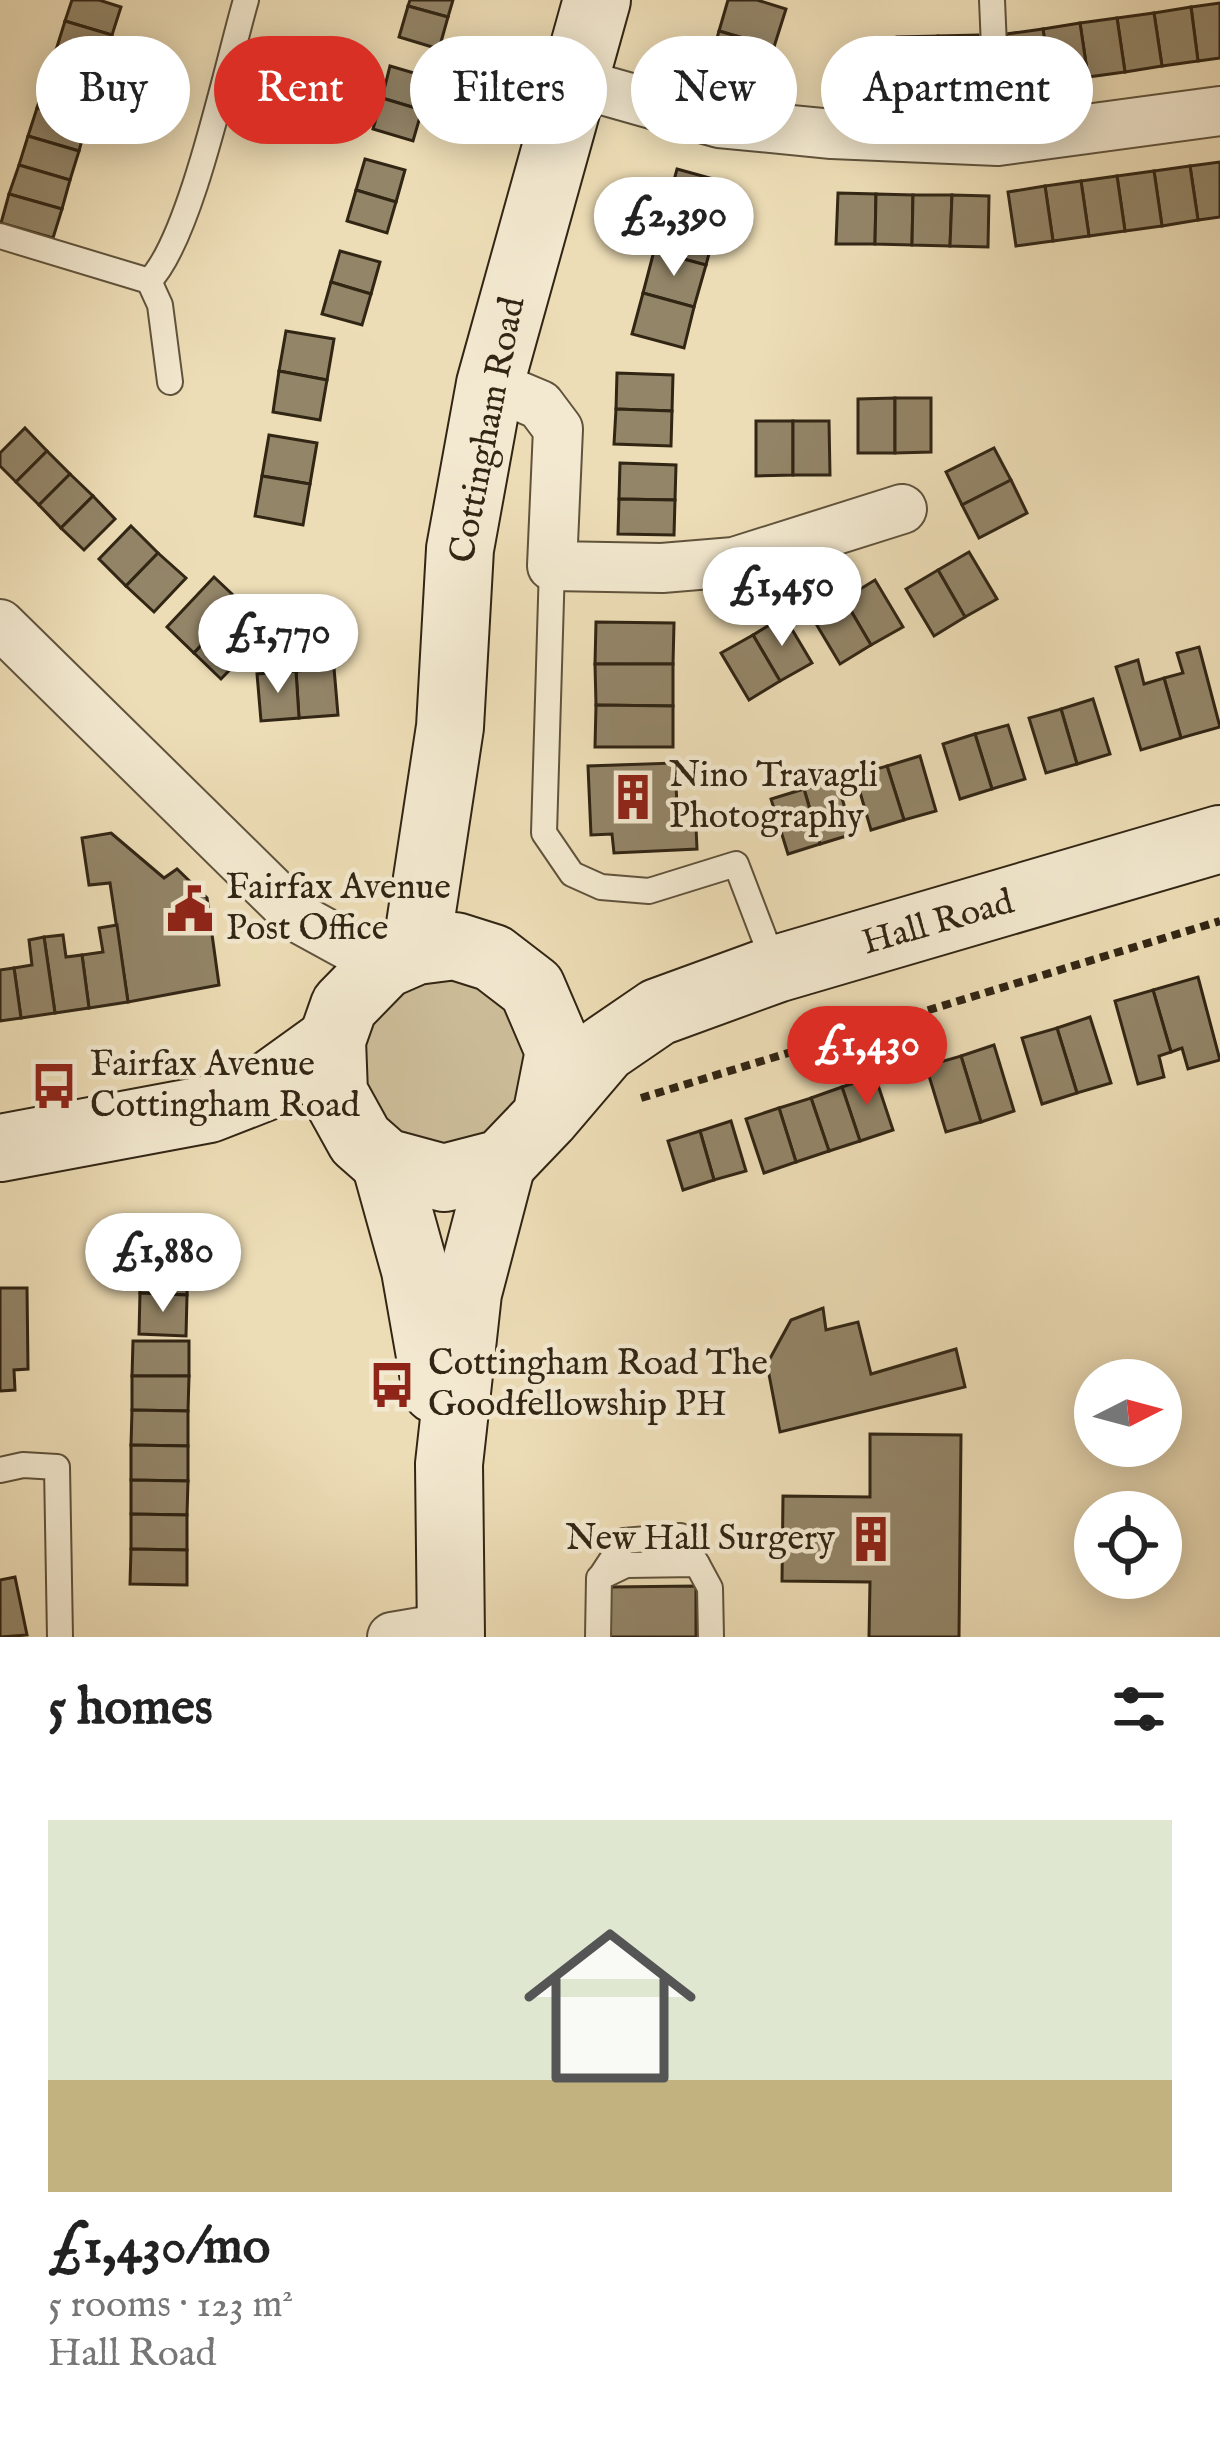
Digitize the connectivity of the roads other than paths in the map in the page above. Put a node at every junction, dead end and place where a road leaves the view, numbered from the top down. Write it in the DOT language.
graph roads {
  1 [pos="246,0"];
  2 [pos="597,0"];
  3 [pos="992,0"];
  4 [pos="587,36"];
  5 [pos="994,36"];
  6 [pos="607,91"];
  7 [pos="1220,111"];
  8 [pos="1093,128"];
  9 [pos="821,133"];
  10 [pos="557,144"];
  11 [pos="0,236"];
  12 [pos="149,281"];
  13 [pos="170,382"];
  14 [pos="490,384"];
  15 [pos="903,507"];
  16 [pos="552,566"];
  17 [pos="0,624"];
  18 [pos="450,728"];
  19 [pos="1220,839"];
  20 [pos="776,969"];
  21 [pos="513,973"];
  22 [pos="369,990"];
  23 [pos="658,1012"];
  24 [pos="209,1109"];
  25 [pos="524,1140"];
  26 [pos="0,1148"];
  27 [pos="373,1151"];
  28 [pos="449,1464"];
  29 [pos="0,1470"];
  30 [pos="432,1634"];
  31 [pos="60,1637"];
  32 [pos="598,1637"];
  33 [pos="711,1637"];
  1 -- 12 [label="lane"];
  2 -- 4 [label="main road, Cottingham Road"];
  3 -- 5 [label="lane"];
  6 -- 9 [label="street"];
  7 -- 8 [label="street"];
  10 -- 14 [label="main road, Cottingham Road"];
  11 -- 12 [label="lane"];
  12 -- 13 [label="lane"];
  14 -- 16 [label="street"];
  14 -- 18 [label="main road, Cottingham Road"];
  15 -- 16 [label="street"];
  16 -- 20 [label="lane"];
  17 -- 22 [label="street"];
  18 -- 21 [label="main road, Cottingham Road"];
  18 -- 22 [label="main road, Cottingham Road"];
  19 -- 20 [label="main road, Hall Road"];
  20 -- 23 [label="main road, Hall Road"];
  21 -- 22 [label="main road"];
  21 -- 23 [label="main road, Hall Road"];
  21 -- 25 [label="main road"];
  22 -- 24 [label="main road"];
  22 -- 27 [label="main road"];
  23 -- 25 [label="main road, Hall Road"];
  24 -- 26 [label="main road"];
  24 -- 27 [label="main road"];
  25 -- 27 [label="main road"];
  25 -- 28 [label="main road"];
  27 -- 28 [label="main road"];
  28 -- 30 [label="main road"];
  29 -- 31 [label="lane"];
  32 -- 33 [label="lane"];
}
